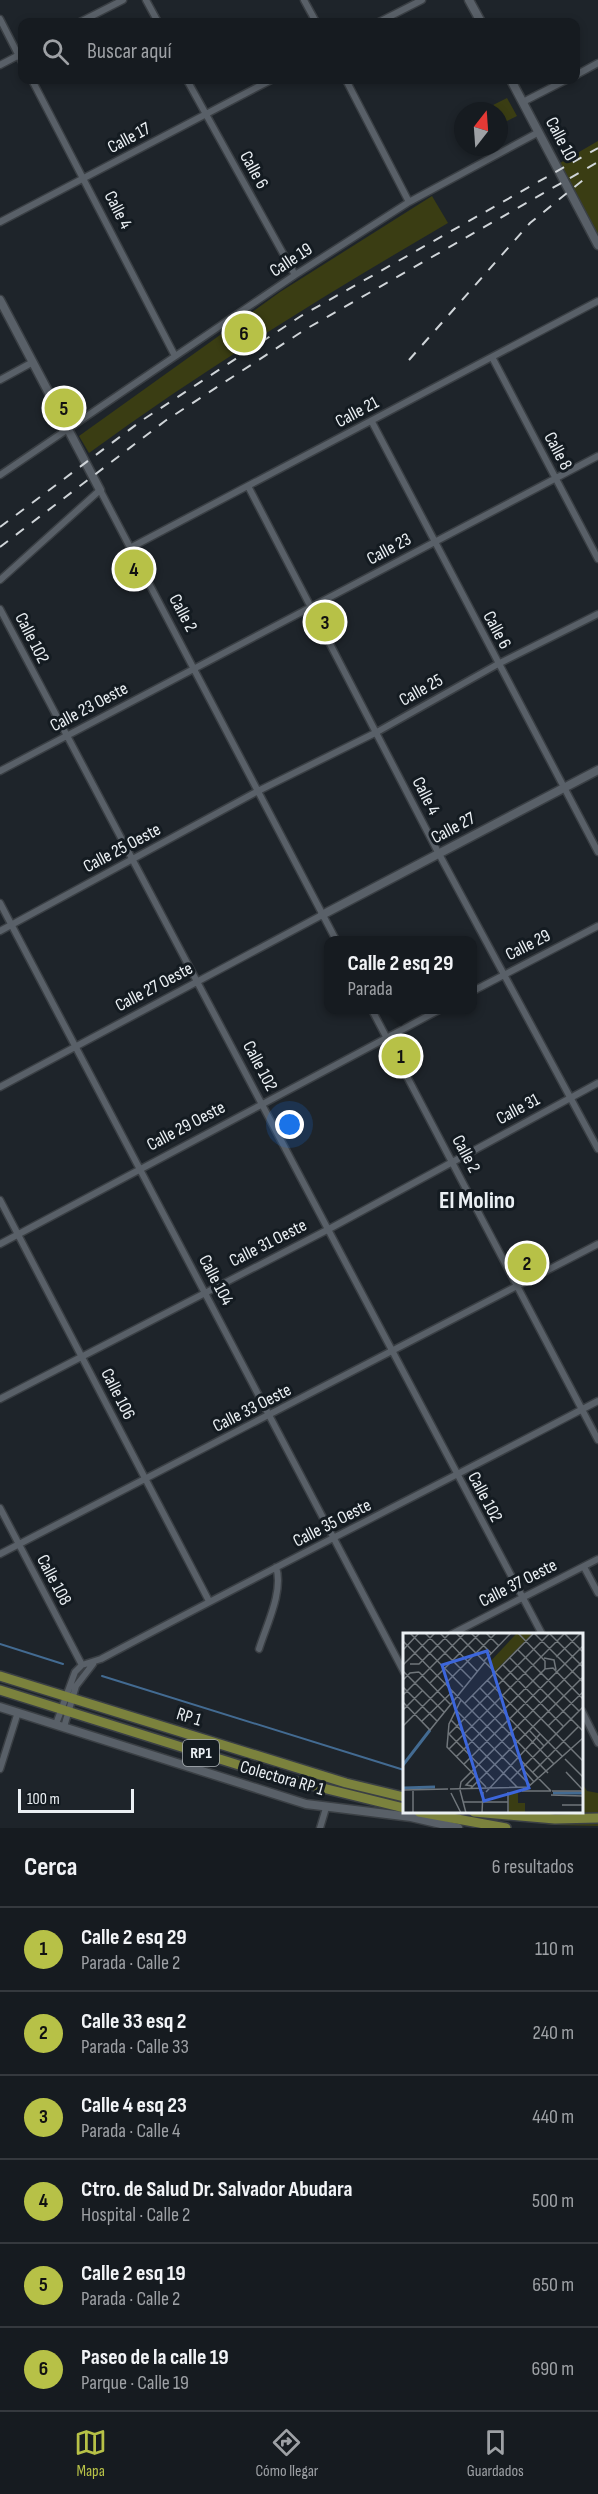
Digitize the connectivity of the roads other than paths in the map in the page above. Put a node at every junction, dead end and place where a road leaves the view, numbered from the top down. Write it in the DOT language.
graph roads {
  1 [pos="123,0"];
  2 [pos="146,0"];
  3 [pos="304,0"];
  4 [pos="422,0"];
  5 [pos="469,0"];
  6 [pos="88,18"];
  7 [pos="156,18"];
  8 [pos="314,18"];
  9 [pos="387,18"];
  10 [pos="479,18"];
  11 [pos="0,20"];
  12 [pos="18,49"];
  13 [pos="18,56"];
  14 [pos="598,63"];
  15 [pos="0,65"];
  16 [pos="580,73"];
  17 [pos="34,84"];
  18 [pos="189,84"];
  19 [pos="263,84"];
  20 [pos="348,84"];
  21 [pos="513,84"];
  22 [pos="558,84"];
  23 [pos="523,102"];
  24 [pos="205,114"];
  25 [pos="538,132"];
  26 [pos="85,178"];
  27 [pos="409,202"];
  28 [pos="0,222"];
  29 [pos="598,245"];
  30 [pos="296,275"];
  31 [pos="0,300"];
  32 [pos="598,301"];
  33 [pos="175,356"];
  34 [pos="492,357"];
  35 [pos="33,362"];
  36 [pos="0,380"];
  37 [pos="372,422"];
  38 [pos="68,428"];
  39 [pos="598,456"];
  40 [pos="0,476"];
  41 [pos="556,478"];
  42 [pos="248,486"];
  43 [pos="100,490"];
  44 [pos="434,542"];
  45 [pos="130,548"];
  46 [pos="598,559"];
  47 [pos="0,580"];
  48 [pos="309,607"];
  49 [pos="0,609"];
  50 [pos="598,614"];
  51 [pos="498,664"];
  52 [pos="193,668"];
  53 [pos="377,732"];
  54 [pos="66,736"];
  55 [pos="598,770"];
  56 [pos="0,771"];
  57 [pos="564,788"];
  58 [pos="258,791"];
  59 [pos="598,852"];
  60 [pos="439,854"];
  61 [pos="132,861"];
  62 [pos="0,903"];
  63 [pos="322,915"];
  64 [pos="12,925"];
  65 [pos="598,926"];
  66 [pos="0,931"];
  67 [pos="334,936"];
  68 [pos="504,975"];
  69 [pos="198,982"];
  70 [pos="477,989"];
  71 [pos="374,1014"];
  72 [pos="432,1014"];
  73 [pos="387,1038"];
  74 [pos="75,1046"];
  75 [pos="598,1083"];
  76 [pos="0,1087"];
  77 [pos="571,1098"];
  78 [pos="262,1103"];
  79 [pos="598,1149"];
  80 [pos="452,1162"];
  81 [pos="141,1167"];
  82 [pos="0,1200"];
  83 [pos="329,1229"];
  84 [pos="19,1234"];
  85 [pos="0,1244"];
  86 [pos="598,1244"];
  87 [pos="517,1287"];
  88 [pos="205,1292"];
  89 [pos="391,1352"];
  90 [pos="82,1357"];
  91 [pos="0,1399"];
  92 [pos="598,1401"];
  93 [pos="582,1409"];
  94 [pos="270,1415"];
  95 [pos="598,1440"];
  96 [pos="456,1476"];
  97 [pos="144,1480"];
  98 [pos="0,1509"];
  99 [pos="335,1539"];
  100 [pos="18,1544"];
  101 [pos="0,1554"];
  102 [pos="598,1559"];
  103 [pos="276,1567"];
  104 [pos="584,1567"];
  105 [pos="598,1593"];
  106 [pos="522,1598"];
  107 [pos="209,1601"];
  108 [pos="456,1633"];
  109 [pos="541,1633"];
  110 [pos="259,1649"];
  111 [pos="402,1660"];
  112 [pos="96,1661"];
  113 [pos="82,1665"];
  114 [pos="0,1676"];
  115 [pos="0,1690"];
  116 [pos="68,1697"];
  117 [pos="0,1707"];
  118 [pos="64,1711"];
  119 [pos="18,1712"];
  120 [pos="583,1713"];
  121 [pos="60,1726"];
  122 [pos="598,1743"];
  123 [pos="0,1769"];
  124 [pos="403,1797"];
  125 [pos="326,1808"];
  126 [pos="403,1808"];
  127 [pos="424,1813"];
  128 [pos="484,1813"];
  129 [pos="519,1813"];
  130 [pos="598,1818"];
  131 [pos="544,1819"];
  132 [pos="556,1824"];
  133 [pos="320,1828"];
  134 [pos="458,1828"];
  135 [pos="506,1828"];
  1 -- 6 [label="street"];
  2 -- 7 [label="street"];
  3 -- 8 [label="street"];
  4 -- 9 [label="street"];
  5 -- 10 [label="street"];
  11 -- 12 [label="street"];
  13 -- 15 [label="street"];
  14 -- 16 [label="street"];
  17 -- 26 [label="street, Calle 4"];
  18 -- 24 [label="street, Calle 6"];
  19 -- 24 [label="street, Calle 17"];
  20 -- 27 [label="street"];
  21 -- 23 [label="street, Calle 10"];
  22 -- 23 [label="street"];
  23 -- 25 [label="street, Calle 10"];
  24 -- 26 [label="street, Calle 17"];
  24 -- 30 [label="street, Calle 6"];
  25 -- 27 [label="street, Calle 19"];
  25 -- 29 [label="street, Calle 10"];
  26 -- 28 [label="street, Calle 17"];
  26 -- 33 [label="street, Calle 4"];
  27 -- 30 [label="street, Calle 19"];
  30 -- 33 [label="street, Calle 19"];
  31 -- 35 [label="street, Calle 2"];
  32 -- 34 [label="street, Calle 21"];
  33 -- 38 [label="street, Calle 19"];
  34 -- 37 [label="street, Calle 21"];
  34 -- 41 [label="street, Calle 8"];
  35 -- 36 [label="street"];
  35 -- 38 [label="street, Calle 2"];
  37 -- 42 [label="street, Calle 21"];
  37 -- 44 [label="street, Calle 6"];
  38 -- 40 [label="street, Calle 19"];
  38 -- 43 [label="street, Calle 2"];
  39 -- 41 [label="street, Calle 23"];
  41 -- 44 [label="street, Calle 23"];
  41 -- 46 [label="street, Calle 8"];
  42 -- 45 [label="street, Calle 21"];
  42 -- 48 [label="street, Calle 4"];
  43 -- 45 [label="street, Calle 2"];
  43 -- 47 [label="street"];
  44 -- 48 [label="street, Calle 23"];
  44 -- 51 [label="street, Calle 6"];
  45 -- 52 [label="street, Calle 2"];
  48 -- 52 [label="street, Calle 23"];
  48 -- 53 [label="street, Calle 4"];
  49 -- 54 [label="street, Calle 102"];
  50 -- 51 [label="street, Calle 25"];
  51 -- 53 [label="street, Calle 25"];
  51 -- 57 [label="street, Calle 6"];
  52 -- 54 [label="street, Calle 23 Oeste"];
  52 -- 58 [label="street, Calle 2"];
  53 -- 58 [label="street, Calle 25"];
  53 -- 60 [label="street, Calle 4"];
  54 -- 56 [label="street, Calle 23 Oeste"];
  54 -- 61 [label="street, Calle 102"];
  55 -- 57 [label="street, Calle 27"];
  57 -- 59 [label="street, Calle 6"];
  57 -- 60 [label="street, Calle 27"];
  58 -- 61 [label="street, Calle 25 Oeste"];
  58 -- 63 [label="street, Calle 2"];
  60 -- 63 [label="street, Calle 27"];
  60 -- 68 [label="street, Calle 4"];
  61 -- 64 [label="street, Calle 25 Oeste"];
  61 -- 69 [label="street, Calle 102"];
  62 -- 64 [label="street, Calle 104"];
  63 -- 67 [label="street, Calle 2"];
  63 -- 69 [label="street, Calle 27 Oeste"];
  64 -- 66 [label="street, Calle 25 Oeste"];
  64 -- 74 [label="street, Calle 104"];
  65 -- 68 [label="street, Calle 29"];
  68 -- 70 [label="street, Calle 29"];
  68 -- 77 [label="street, Calle 4"];
  69 -- 74 [label="street, Calle 27 Oeste"];
  69 -- 78 [label="street, Calle 102"];
  71 -- 73 [label="street, Calle 2"];
  72 -- 73 [label="street"];
  73 -- 78 [label="street, Calle 29 Oeste"];
  73 -- 80 [label="street, Calle 2"];
  74 -- 76 [label="street, Calle 27 Oeste"];
  74 -- 81 [label="street, Calle 104"];
  75 -- 77 [label="street, Calle 31"];
  77 -- 79 [label="street, Calle 4"];
  77 -- 80 [label="street, Calle 31"];
  78 -- 81 [label="street, Calle 29 Oeste"];
  78 -- 83 [label="street, Calle 102"];
  80 -- 83 [label="street, Calle 31 Oeste"];
  80 -- 87 [label="street, Calle 2"];
  81 -- 84 [label="street, Calle 29 Oeste"];
  81 -- 88 [label="street, Calle 104"];
  82 -- 84 [label="street, Calle 106"];
  83 -- 88 [label="street, Calle 31 Oeste"];
  83 -- 89 [label="street, Calle 102"];
  84 -- 85 [label="street, Calle 29 Oeste"];
  84 -- 90 [label="street, Calle 106"];
  86 -- 87 [label="street, Calle 33 Oeste"];
  87 -- 89 [label="street, Calle 33 Oeste"];
  87 -- 93 [label="street, Calle 2"];
  88 -- 90 [label="street, Calle 31 Oeste"];
  88 -- 94 [label="street, Calle 104"];
  89 -- 94 [label="street, Calle 33 Oeste"];
  89 -- 96 [label="street, Calle 102"];
  90 -- 91 [label="street, Calle 31 Oeste"];
  90 -- 97 [label="street, Calle 106"];
  92 -- 93 [label="street, Calle 35 Oeste"];
  93 -- 95 [label="street, Calle 2"];
  93 -- 96 [label="street, Calle 35 Oeste"];
  94 -- 97 [label="street, Calle 33 Oeste"];
  94 -- 99 [label="street, Calle 104"];
  96 -- 99 [label="street, Calle 35 Oeste"];
  96 -- 106 [label="street, Calle 102"];
  97 -- 100 [label="street, Calle 33 Oeste"];
  97 -- 107 [label="street, Calle 106"];
  98 -- 100 [label="street, Calle 108"];
  99 -- 103 [label="street, Calle 35 Oeste"];
  99 -- 111 [label="street, Calle 104"];
  100 -- 101 [label="street, Calle 33 Oeste"];
  100 -- 113 [label="street, Calle 108"];
  102 -- 104 [label="street, Calle 37 Oeste"];
  103 -- 107 [label="street, Calle 35 Oeste"];
  103 -- 110 [label="street"];
  104 -- 105 [label="street"];
  104 -- 106 [label="street, Calle 37 Oeste"];
  106 -- 108 [label="street, Calle 37 Oeste"];
  106 -- 109 [label="street, Calle 102"];
  107 -- 112 [label="street, Calle 35 Oeste"];
  112 -- 113 [label="street, Calle 35 Oeste"];
  112 -- 116 [label="street, Calle 35 Oeste"];
  113 -- 116 [label="street"];
  114 -- 116 [label="main road, RP 1 / RP1"];
  115 -- 118 [label="main road, RP 1 / RP1"];
  116 -- 118 [label="street"];
  116 -- 124 [label="main road, RP 1 / RP1"];
  117 -- 119 [label="street, Colectora RP 1"];
  118 -- 121 [label="street"];
  118 -- 126 [label="main road, RP 1 / RP1"];
  119 -- 121 [label="street, Colectora RP 1"];
  119 -- 123 [label="street"];
  120 -- 122 [label="street"];
  121 -- 125 [label="street, Colectora RP 1"];
  125 -- 133 [label="street"];
  125 -- 134 [label="street, Colectora RP 1"];
  127 -- 135 [label="main road"];
  128 -- 131 [label="main road"];
  129 -- 131 [label="street"];
  130 -- 132 [label="main road"];
  131 -- 132 [label="main road"];
}
